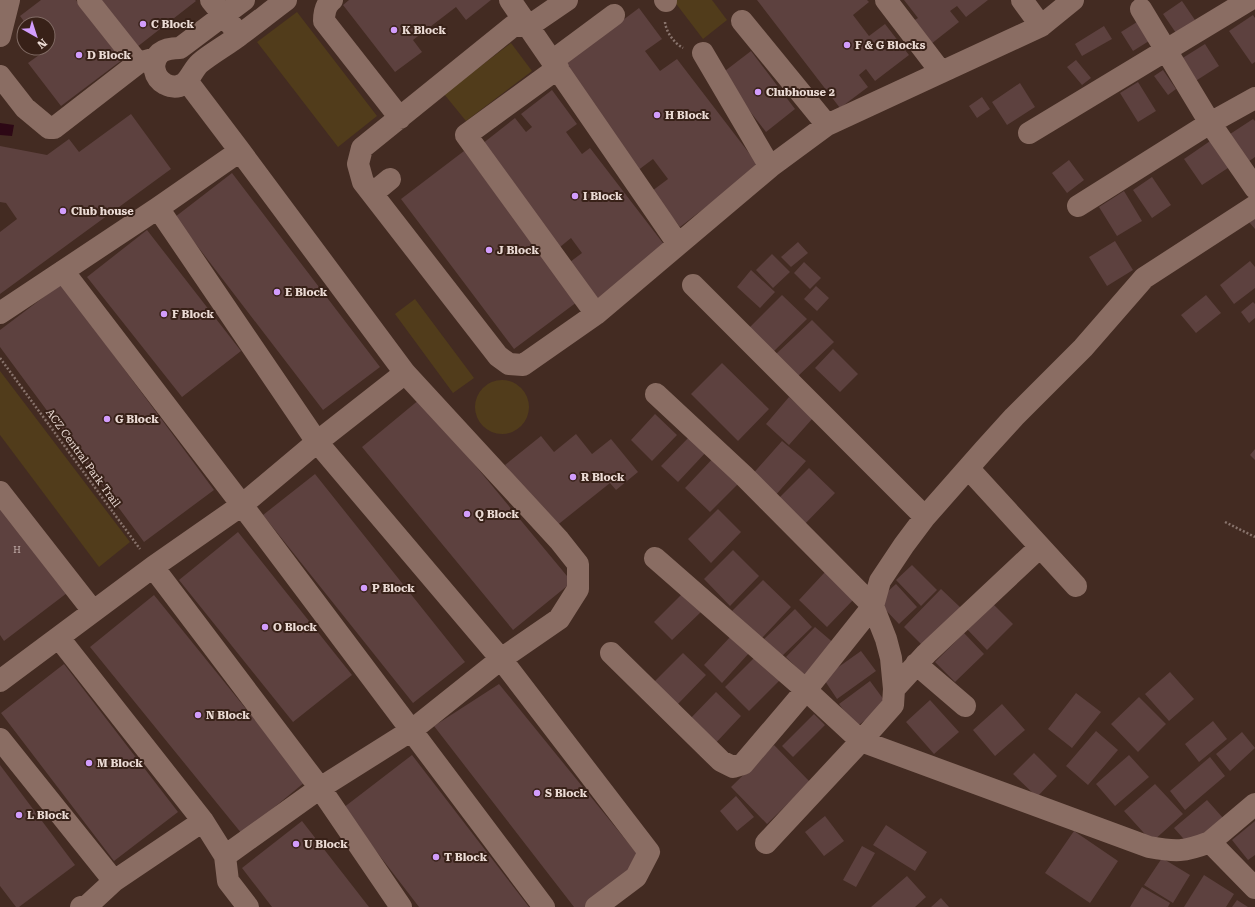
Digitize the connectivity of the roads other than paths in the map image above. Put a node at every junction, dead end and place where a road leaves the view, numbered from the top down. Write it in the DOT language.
graph roads {
  1 [pos="9,0"];
  2 [pos="88,0"];
  3 [pos="244,0"];
  4 [pos="286,0"];
  5 [pos="332,0"];
  6 [pos="510,0"];
  7 [pos="567,0"];
  8 [pos="886,0"];
  9 [pos="1022,0"];
  10 [pos="1074,0"];
  11 [pos="1250,0"];
  12 [pos="218,8"];
  13 [pos="1141,9"];
  14 [pos="614,15"];
  15 [pos="742,21"];
  16 [pos="529,26"];
  17 [pos="1041,26"];
  18 [pos="240,35"];
  19 [pos="0,36"];
  20 [pos="1167,50"];
  21 [pos="703,53"];
  22 [pos="147,60"];
  23 [pos="555,64"];
  24 [pos="941,72"];
  25 [pos="0,76"];
  26 [pos="186,81"];
  27 [pos="1255,98"];
  28 [pos="400,118"];
  29 [pos="1210,123"];
  30 [pos="827,125"];
  31 [pos="1029,133"];
  32 [pos="240,152"];
  33 [pos="770,166"];
  34 [pos="390,179"];
  35 [pos="1255,188"];
  36 [pos="372,193"];
  37 [pos="1078,206"];
  38 [pos="1255,206"];
  39 [pos="158,208"];
  40 [pos="678,244"];
  41 [pos="63,271"];
  42 [pos="693,285"];
  43 [pos="0,313"];
  44 [pos="596,314"];
  45 [pos="405,373"];
  46 [pos="656,394"];
  47 [pos="317,442"];
  48 [pos="968,468"];
  49 [pos="0,492"];
  50 [pos="242,505"];
  51 [pos="925,517"];
  52 [pos="1040,546"];
  53 [pos="655,558"];
  54 [pos="153,567"];
  55 [pos="1076,586"];
  56 [pos="873,606"];
  57 [pos="93,611"];
  58 [pos="59,638"];
  59 [pos="611,652"];
  60 [pos="501,659"];
  61 [pos="916,664"];
  62 [pos="1,678"];
  63 [pos="894,689"];
  64 [pos="806,690"];
  65 [pos="965,706"];
  66 [pos="412,730"];
  67 [pos="0,739"];
  68 [pos="861,741"];
  69 [pos="320,788"];
  70 [pos="1255,804"];
  71 [pos="203,821"];
  72 [pos="1210,842"];
  73 [pos="766,843"];
  74 [pos="225,856"];
  75 [pos="114,881"];
  76 [pos="1255,888"];
  77 [pos="81,907"];
  78 [pos="248,907"];
  79 [pos="401,907"];
  80 [pos="544,907"];
  81 [pos="596,907"];
  1 -- 19 [label="street"];
  2 -- 22 [label="street"];
  3 -- 12 [label="street"];
  4 -- 18 [label="street"];
  5 -- 28 [label="street"];
  6 -- 16 [label="street"];
  7 -- 16 [label="street"];
  8 -- 24 [label="street"];
  9 -- 17 [label="street"];
  10 -- 17 [label="street"];
  11 -- 20 [label="street"];
  12 -- 18 [label="street"];
  12 -- 22 [label="street"];
  13 -- 20 [label="street"];
  14 -- 23 [label="street"];
  15 -- 30 [label="street"];
  16 -- 23 [label="street"];
  16 -- 28 [label="street"];
  17 -- 24 [label="street"];
  18 -- 26 [label="street"];
  20 -- 29 [label="street"];
  20 -- 31 [label="street"];
  21 -- 33 [label="street"];
  22 -- 25 [label="street"];
  22 -- 26 [label="street"];
  23 -- 40 [label="street"];
  23 -- 44 [label="street"];
  24 -- 30 [label="street"];
  26 -- 32 [label="street"];
  27 -- 29 [label="street"];
  28 -- 36 [label="street"];
  29 -- 35 [label="street"];
  29 -- 37 [label="street"];
  30 -- 33 [label="street"];
  32 -- 39 [label="street"];
  32 -- 45 [label="street"];
  33 -- 40 [label="street"];
  34 -- 36 [label="street"];
  36 -- 44 [label="street"];
  38 -- 48 [label="street"];
  39 -- 41 [label="street"];
  39 -- 47 [label="street"];
  40 -- 44 [label="street"];
  41 -- 43 [label="street"];
  41 -- 50 [label="street"];
  42 -- 51 [label="street"];
  45 -- 47 [label="street"];
  45 -- 60 [label="street"];
  46 -- 56 [label="street"];
  47 -- 50 [label="street"];
  47 -- 60 [label="street"];
  48 -- 51 [label="street"];
  48 -- 52 [label="street"];
  49 -- 57 [label="street"];
  50 -- 54 [label="street"];
  50 -- 66 [label="street"];
  51 -- 56 [label="street"];
  52 -- 55 [label="street"];
  52 -- 61 [label="street"];
  53 -- 64 [label="street"];
  54 -- 57 [label="street"];
  54 -- 69 [label="street"];
  56 -- 63 [label="street"];
  56 -- 64 [label="street"];
  57 -- 58 [label="street"];
  58 -- 62 [label="street"];
  58 -- 71 [label="street"];
  59 -- 64 [label="street"];
  60 -- 66 [label="street"];
  60 -- 81 [label="street"];
  61 -- 63 [label="street"];
  61 -- 65 [label="street"];
  63 -- 68 [label="street"];
  64 -- 68 [label="street"];
  66 -- 69 [label="street"];
  66 -- 80 [label="street"];
  67 -- 75 [label="street"];
  68 -- 72 [label="street"];
  68 -- 73 [label="street"];
  69 -- 74 [label="street"];
  69 -- 79 [label="street"];
  70 -- 72 [label="street"];
  71 -- 74 [label="street"];
  71 -- 75 [label="street"];
  72 -- 76 [label="street"];
  74 -- 78 [label="street"];
  75 -- 77 [label="street"];
}
